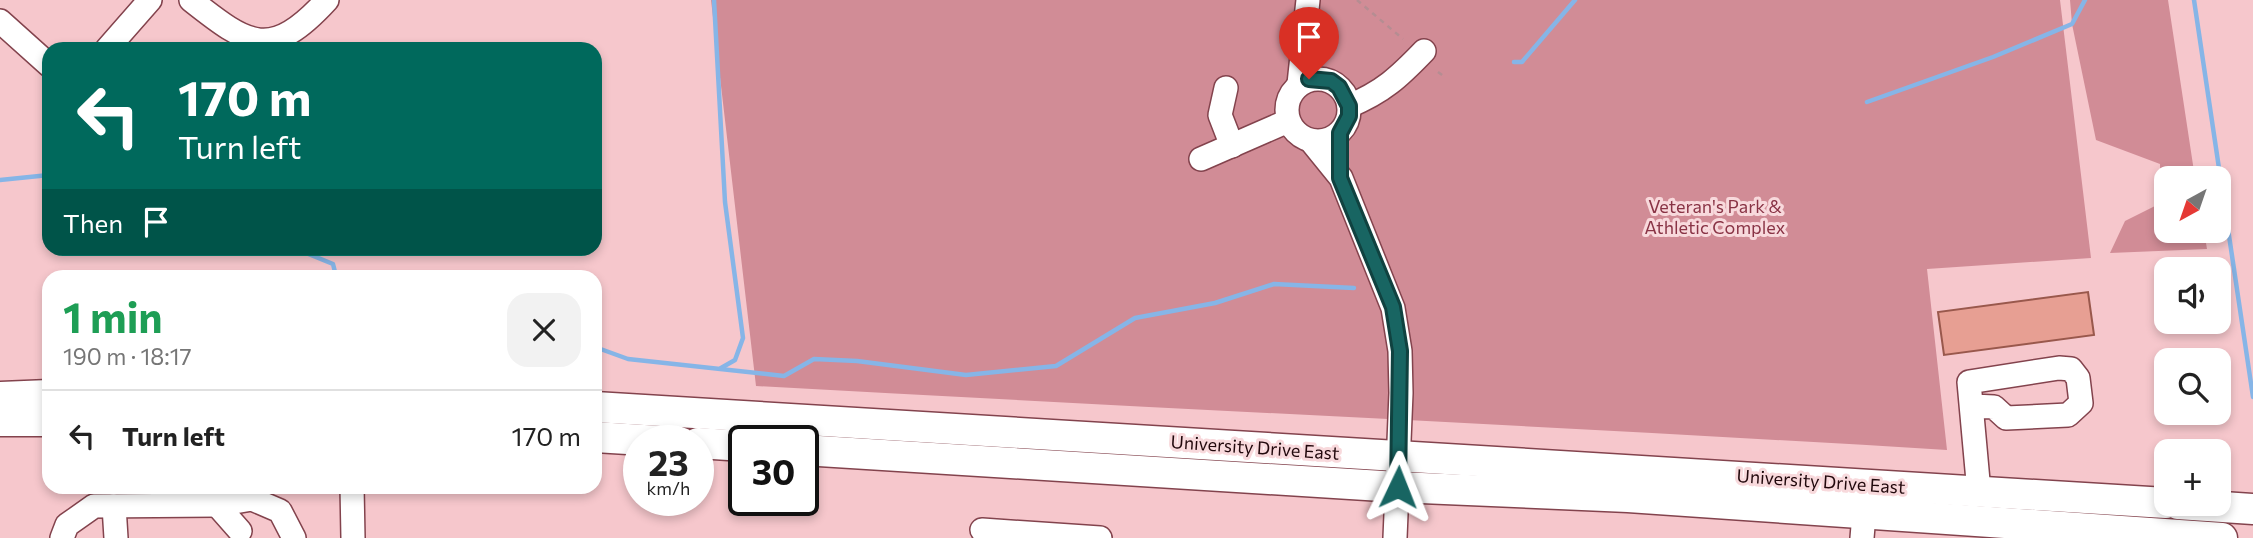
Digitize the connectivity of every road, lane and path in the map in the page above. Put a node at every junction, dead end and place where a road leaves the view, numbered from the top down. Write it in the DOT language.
graph roads {
  1 [pos="150,0"];
  2 [pos="191,0"];
  3 [pos="327,0"];
  4 [pos="1308,0"];
  5 [pos="1357,0"];
  6 [pos="0,21"];
  7 [pos="1306,39"];
  8 [pos="1404,39"];
  9 [pos="113,42"];
  10 [pos="1424,51"];
  11 [pos="42,59"];
  12 [pos="1438,72"];
  13 [pos="1445,78"];
  14 [pos="1331,81"];
  15 [pos="1299,84"];
  16 [pos="1226,88"];
  17 [pos="1349,106"];
  18 [pos="1288,121"];
  19 [pos="1340,133"];
  20 [pos="1311,141"];
  21 [pos="1231,146"];
  22 [pos="1201,159"];
  23 [pos="1340,178"];
  24 [pos="42,395"];
  25 [pos="0,397"];
  26 [pos="602,407"];
  27 [pos="1973,407"];
  28 [pos="0,421"];
  29 [pos="42,421"];
  30 [pos="602,437"];
  31 [pos="623,439"];
  32 [pos="819,451"];
  33 [pos="1399,457"];
  34 [pos="1398,487"];
  35 [pos="1979,492"];
  36 [pos="352,494"];
  37 [pos="2154,502"];
  38 [pos="217,505"];
  39 [pos="114,506"];
  40 [pos="2231,508"];
  41 [pos="2253,509"];
  42 [pos="1863,526"];
  43 [pos="982,530"];
  44 [pos="240,531"];
  45 [pos="1042,536"];
  46 [pos="62,538"];
  47 [pos="116,538"];
  48 [pos="294,538"];
  49 [pos="353,538"];
  50 [pos="1100,538"];
  51 [pos="1395,538"];
  52 [pos="2222,538"];
  1 -- 9 [label="street"];
  2 -- 3 [label="street"];
  4 -- 7 [label="street"];
  5 -- 8 [label="path"];
  6 -- 11 [label="street"];
  7 -- 14 [label="street"];
  7 -- 15 [label="street"];
  10 -- 17 [label="street"];
  12 -- 13 [label="path"];
  14 -- 15 [label="street"];
  14 -- 17 [label="street"];
  15 -- 18 [label="street"];
  16 -- 21 [label="street"];
  17 -- 19 [label="street"];
  18 -- 20 [label="street"];
  18 -- 21 [label="street"];
  19 -- 20 [label="street"];
  19 -- 23 [label="street"];
  20 -- 23 [label="street"];
  21 -- 22 [label="street"];
  23 -- 33 [label="street"];
  24 -- 25 [label="main road"];
  26 -- 33 [label="main road, University Drive East"];
  27 -- 35 [label="street"];
  28 -- 29 [label="main road"];
  30 -- 31 [label="main road"];
  32 -- 34 [label="main road, University Drive East"];
  33 -- 34 [label="street"];
  33 -- 35 [label="main road, University Drive East"];
  34 -- 42 [label="main road, University Drive East"];
  34 -- 51 [label="street"];
  35 -- 37 [label="main road, University Drive East"];
  36 -- 49 [label="street"];
  38 -- 39 [label="street"];
  38 -- 44 [label="street"];
  38 -- 48 [label="street"];
  39 -- 46 [label="street"];
  39 -- 47 [label="street"];
  40 -- 41 [label="main road"];
  42 -- 52 [label="main road, University Drive East"];
  43 -- 45 [label="street"];
  45 -- 50 [label="street"];
}
